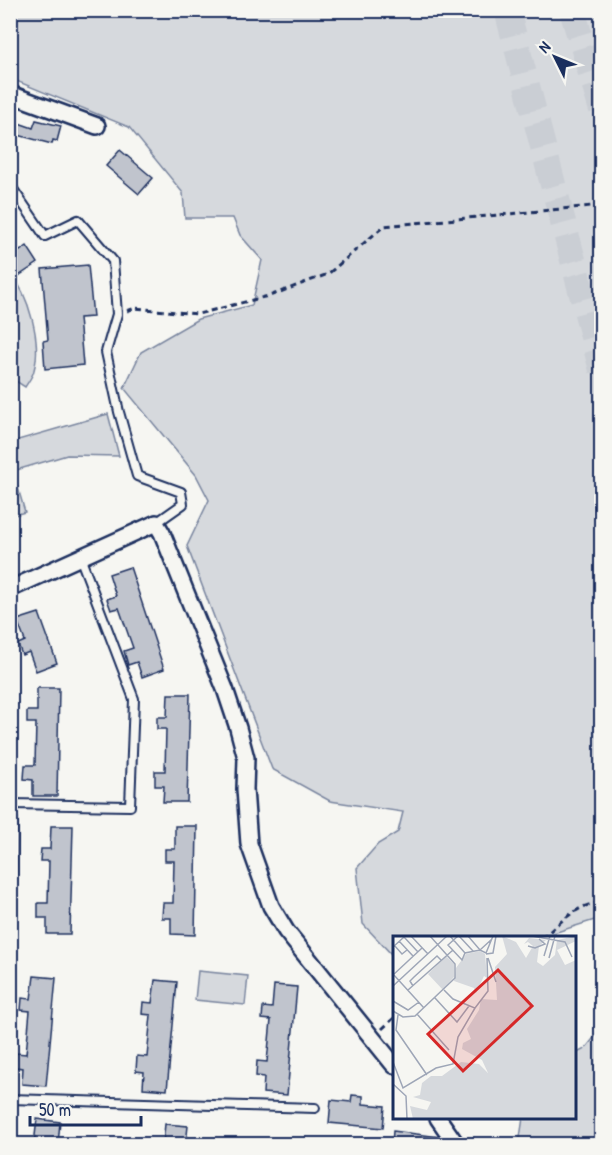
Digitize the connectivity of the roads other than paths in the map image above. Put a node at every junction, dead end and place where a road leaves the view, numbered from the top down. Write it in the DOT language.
graph roads {
  1 [pos="10,94"];
  2 [pos="97,126"];
  3 [pos="10,185"];
  4 [pos="156,523"];
  5 [pos="80,557"];
  6 [pos="10,589"];
  7 [pos="10,804"];
  8 [pos="393,1064"];
  9 [pos="10,1099"];
  10 [pos="315,1108"];
  11 [pos="439,1119"];
  12 [pos="456,1144"];
  1 -- 2 [label="street"];
  3 -- 4 [label="lane"];
  4 -- 5 [label="street"];
  4 -- 8 [label="street"];
  5 -- 6 [label="street"];
  5 -- 7 [label="lane"];
  9 -- 10 [label="lane"];
  11 -- 12 [label="street"];
}
